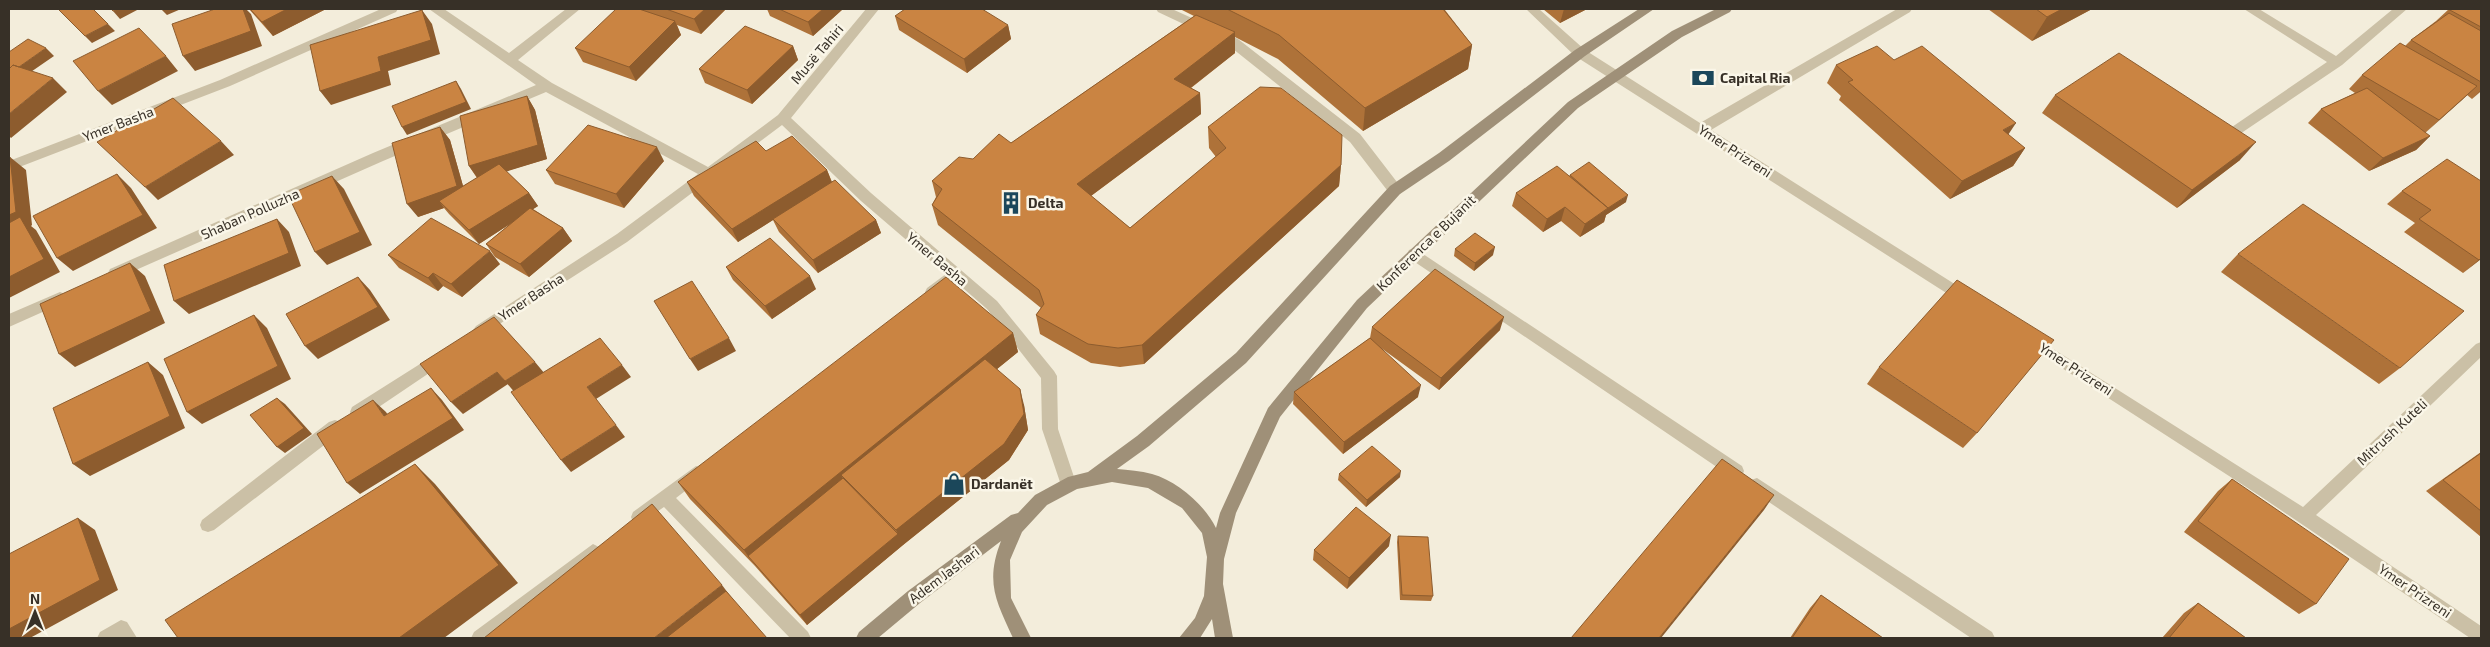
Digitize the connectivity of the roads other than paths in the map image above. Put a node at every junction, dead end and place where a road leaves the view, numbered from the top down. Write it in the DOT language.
graph roads {
  1 [pos="392,9"];
  2 [pos="435,9"];
  3 [pos="574,9"];
  4 [pos="873,9"];
  5 [pos="1162,9"];
  6 [pos="1532,9"];
  7 [pos="1648,9"];
  8 [pos="1726,9"];
  9 [pos="1906,9"];
  10 [pos="2250,9"];
  11 [pos="2401,9"];
  12 [pos="1580,52"];
  13 [pos="509,60"];
  14 [pos="2337,62"];
  15 [pos="1617,74"];
  16 [pos="547,86"];
  17 [pos="783,118"];
  18 [pos="1701,129"];
  19 [pos="2234,133"];
  20 [pos="9,166"];
  21 [pos="708,173"];
  22 [pos="1396,190"];
  23 [pos="1414,254"];
  24 [pos="955,274"];
  25 [pos="101,280"];
  26 [pos="74,292"];
  27 [pos="916,305"];
  28 [pos="1983,310"];
  29 [pos="9,321"];
  30 [pos="2016,331"];
  31 [pos="467,339"];
  32 [pos="2481,348"];
  33 [pos="451,350"];
  34 [pos="712,461"];
  35 [pos="1095,475"];
  36 [pos="1068,483"];
  37 [pos="665,497"];
  38 [pos="1024,514"];
  39 [pos="2304,516"];
  40 [pos="208,525"];
  41 [pos="626,526"];
  42 [pos="603,544"];
  43 [pos="1217,557"];
  44 [pos="1216,585"];
  45 [pos="124,633"];
  46 [pos="2481,636"];
  47 [pos="106,638"];
  48 [pos="480,638"];
  49 [pos="802,638"];
  50 [pos="865,638"];
  51 [pos="1022,638"];
  52 [pos="1188,638"];
  53 [pos="1224,638"];
  54 [pos="1986,638"];
  1 -- 20 [label="street, Ymer Basha"];
  2 -- 13 [label="street"];
  3 -- 13 [label="street"];
  4 -- 17 [label="street, Musë Tahiri"];
  5 -- 22 [label="street"];
  6 -- 12 [label="street, Ymer Prizreni"];
  7 -- 12 [label="main road"];
  8 -- 15 [label="main road, Konferenca e Bujanit"];
  9 -- 18 [label="street"];
  10 -- 14 [label="street"];
  11 -- 14 [label="street"];
  12 -- 15 [label="street, Ymer Prizreni"];
  12 -- 22 [label="main road"];
  13 -- 16 [label="street"];
  14 -- 19 [label="street"];
  15 -- 18 [label="street, Ymer Prizreni"];
  15 -- 23 [label="main road, Konferenca e Bujanit"];
  16 -- 21 [label="street"];
  16 -- 25 [label="street, Shaban Polluzha"];
  17 -- 21 [label="street, Ymer Basha"];
  17 -- 24 [label="street, Ymer Basha"];
  18 -- 28 [label="street, Ymer Prizreni"];
  21 -- 31 [label="street, Ymer Basha"];
  22 -- 35 [label="main road"];
  23 -- 43 [label="main road, Konferenca e Bujanit"];
  23 -- 54 [label="street"];
  24 -- 27 [label="street"];
  24 -- 36 [label="street, Ymer Basha"];
  26 -- 29 [label="street"];
  30 -- 39 [label="street, Ymer Prizreni"];
  32 -- 39 [label="street, Mitrush Kuteli"];
  33 -- 40 [label="street"];
  34 -- 37 [label="street"];
  35 -- 36 [label="main road"];
  35 -- 43 [label="main road"];
  36 -- 38 [label="main road"];
  37 -- 41 [label="street"];
  37 -- 49 [label="street"];
  38 -- 50 [label="main road, Adem Jashari"];
  38 -- 51 [label="main road"];
  39 -- 46 [label="street, Ymer Prizreni"];
  42 -- 48 [label="street"];
  43 -- 44 [label="main road"];
  44 -- 52 [label="main road"];
  44 -- 53 [label="main road"];
  45 -- 47 [label="street"];
}
